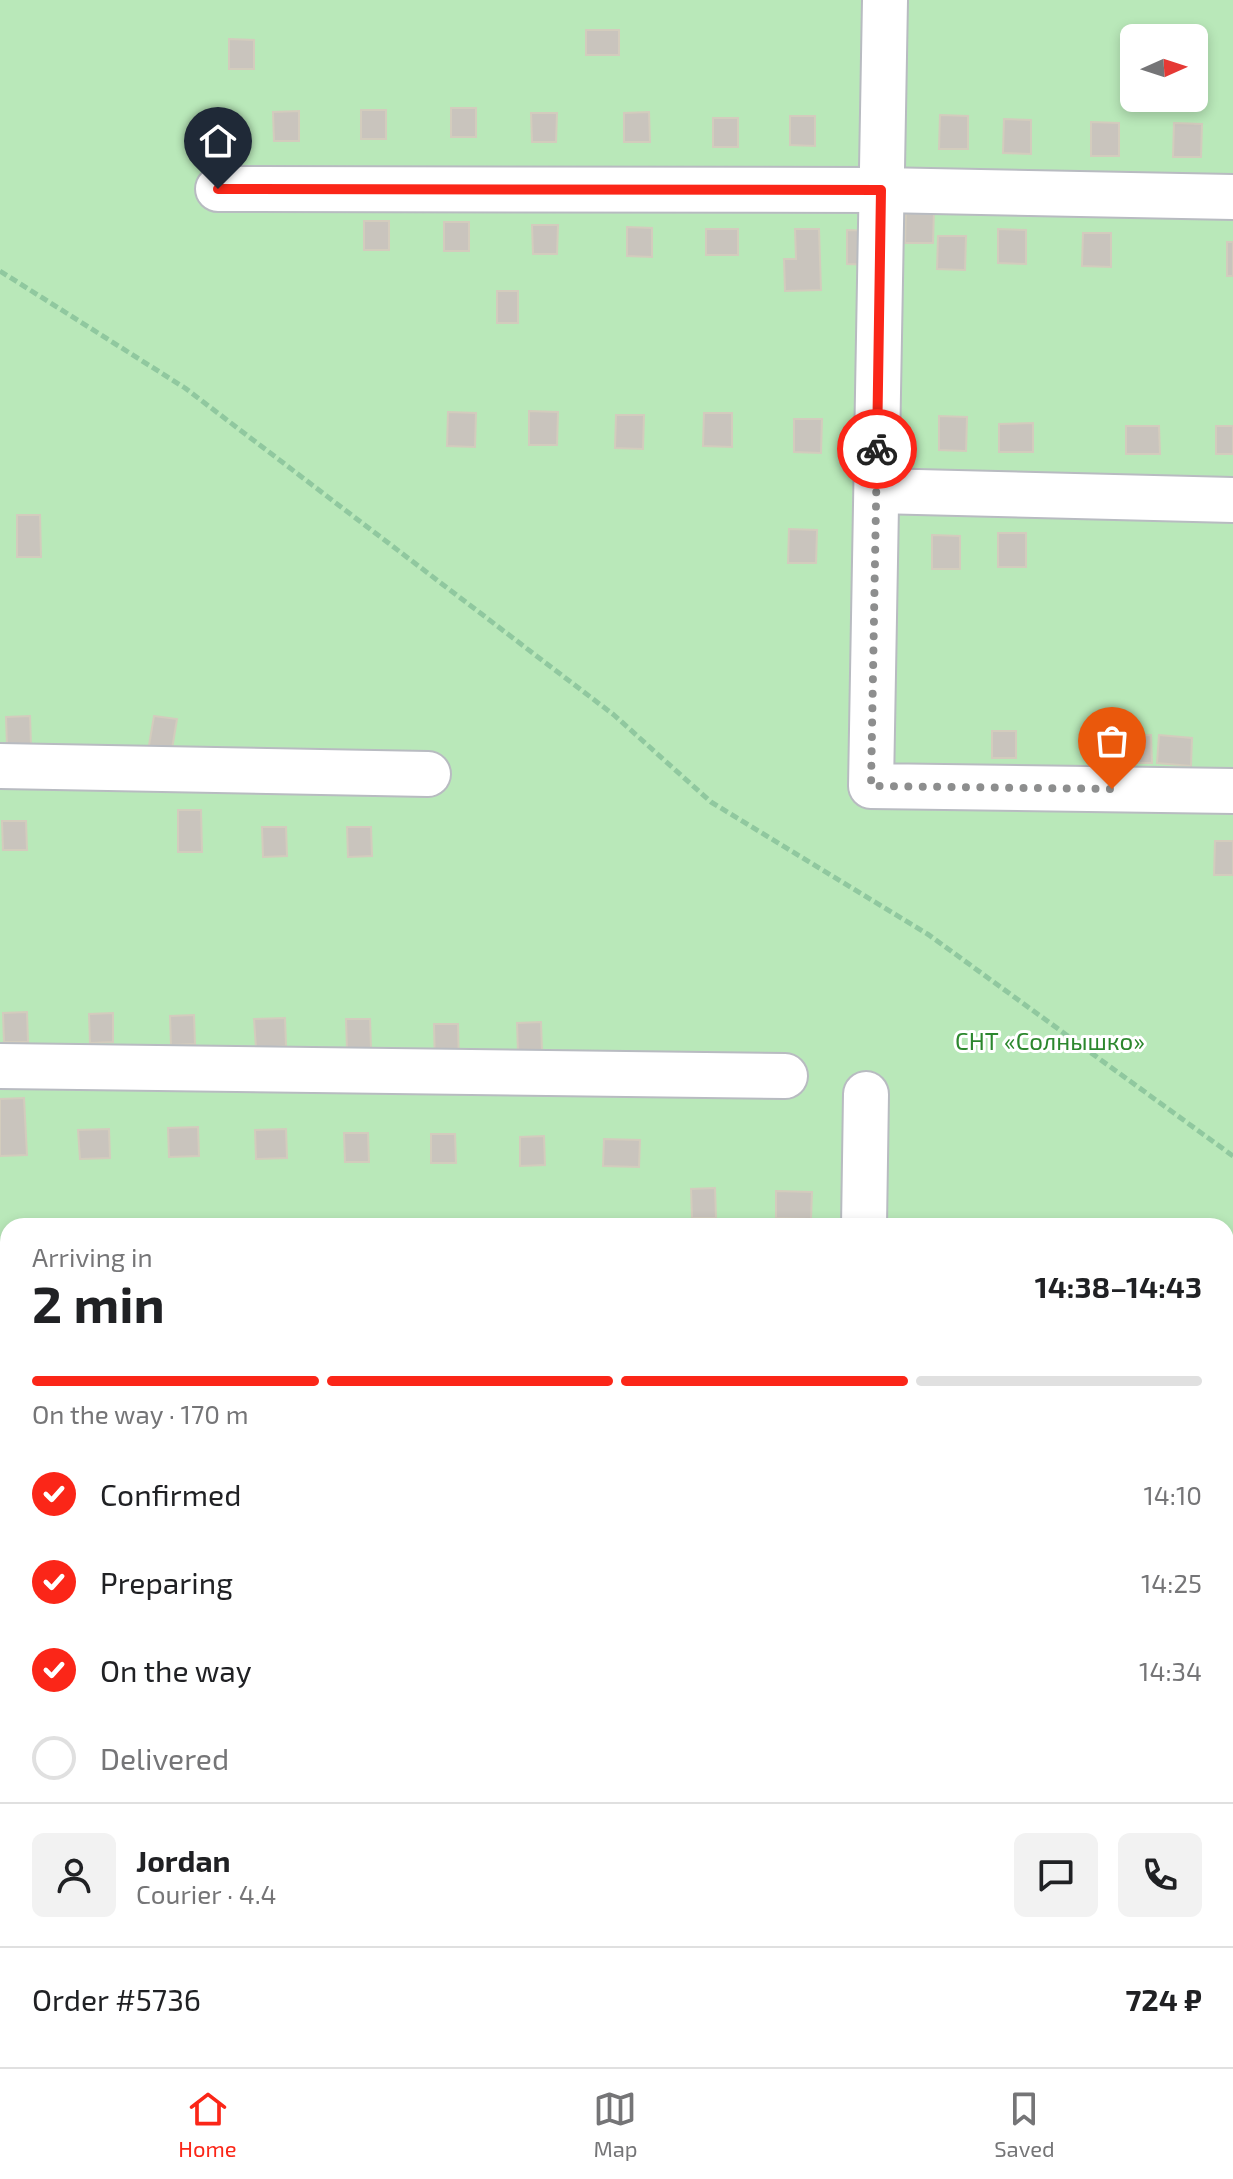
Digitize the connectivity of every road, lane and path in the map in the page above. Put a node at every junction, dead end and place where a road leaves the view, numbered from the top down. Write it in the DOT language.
graph roads {
  1 [pos="885,0"];
  2 [pos="218,189"];
  3 [pos="881,190"];
  4 [pos="1233,197"];
  5 [pos="0,271"];
  6 [pos="877,491"];
  7 [pos="1233,500"];
  8 [pos="0,766"];
  9 [pos="428,774"];
  10 [pos="1233,791"];
  11 [pos="0,1066"];
  12 [pos="785,1076"];
  13 [pos="866,1094"];
  14 [pos="1233,1156"];
  15 [pos="864,1218"];
  1 -- 3 [label="lane"];
  2 -- 3 [label="lane"];
  3 -- 4 [label="lane"];
  3 -- 6 [label="lane"];
  5 -- 14 [label="path"];
  6 -- 7 [label="lane"];
  6 -- 10 [label="lane"];
  8 -- 9 [label="lane"];
  11 -- 12 [label="lane"];
  13 -- 15 [label="lane"];
}
